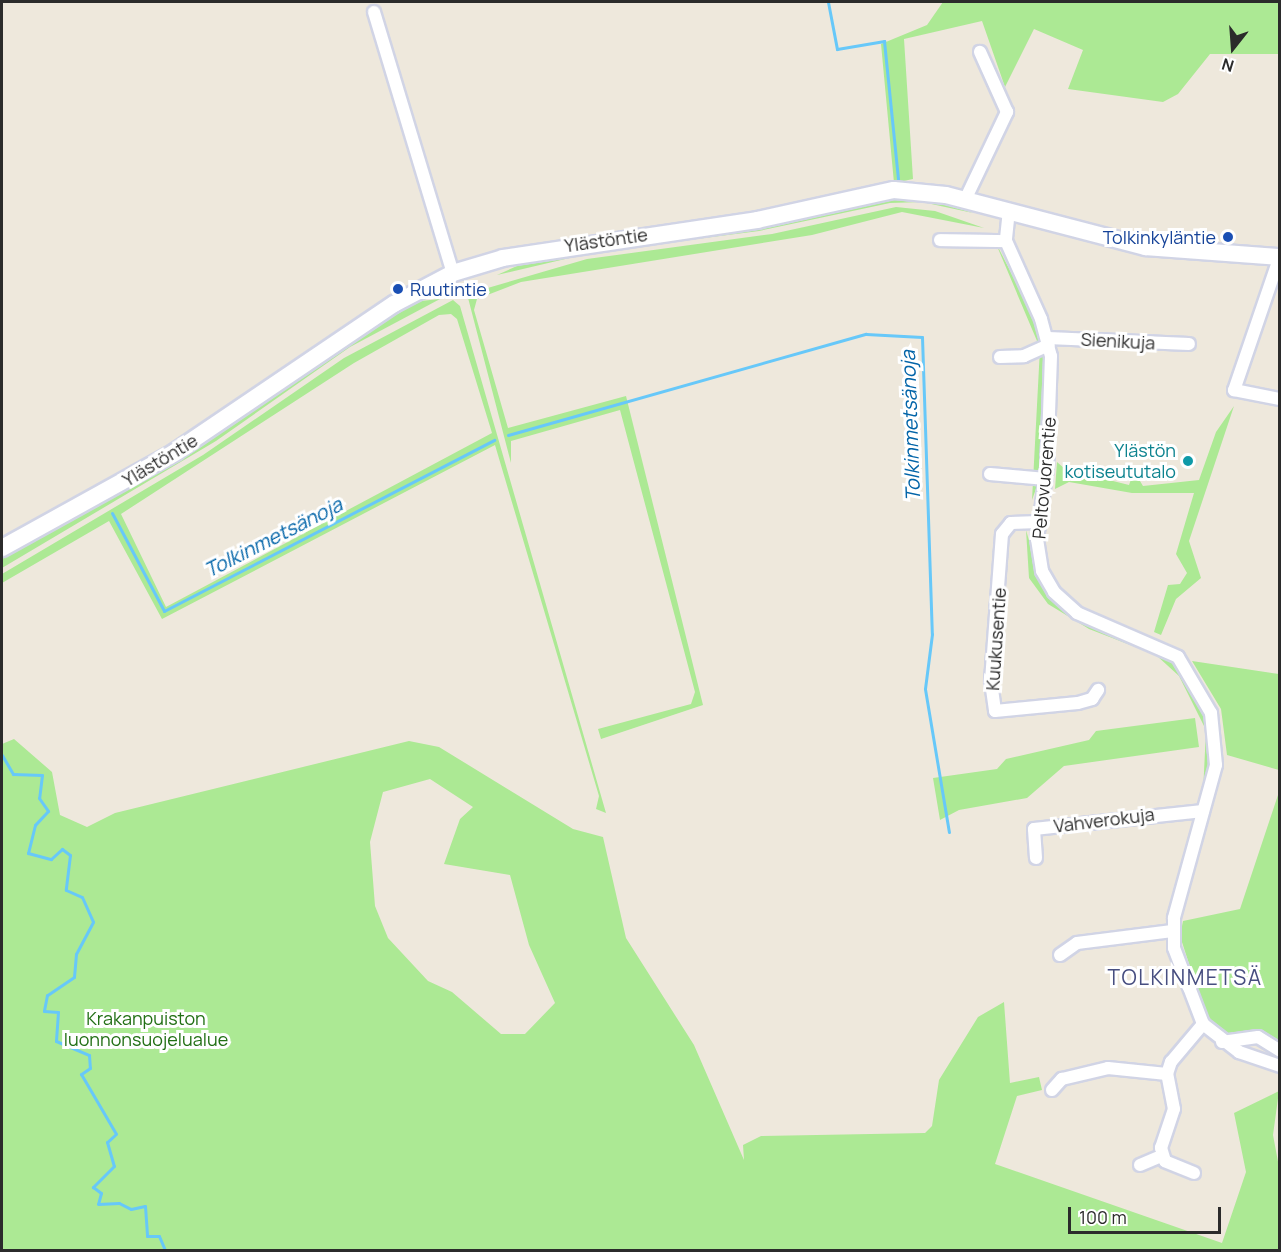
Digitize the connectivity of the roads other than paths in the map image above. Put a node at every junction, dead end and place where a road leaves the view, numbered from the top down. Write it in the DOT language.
graph roads {
  1 [pos="374,12"];
  2 [pos="980,52"];
  3 [pos="965,200"];
  4 [pos="1009,210"];
  5 [pos="940,240"];
  6 [pos="1006,242"];
  7 [pos="1279,256"];
  8 [pos="453,273"];
  9 [pos="1048,341"];
  10 [pos="1188,345"];
  11 [pos="1000,357"];
  12 [pos="1280,399"];
  13 [pos="990,474"];
  14 [pos="1046,479"];
  15 [pos="1038,522"];
  16 [pos="2,548"];
  17 [pos="1098,690"];
  18 [pos="1203,811"];
  19 [pos="1036,858"];
  20 [pos="1172,931"];
  21 [pos="1060,955"];
  22 [pos="1203,1024"];
  23 [pos="1222,1042"];
  24 [pos="1280,1051"];
  25 [pos="1280,1066"];
  26 [pos="1167,1074"];
  27 [pos="1052,1090"];
  28 [pos="1161,1156"];
  29 [pos="1140,1165"];
  30 [pos="1194,1173"];
  1 -- 8 [label="street"];
  2 -- 3 [label="street"];
  3 -- 4 [label="main road, Ylästöntie"];
  3 -- 8 [label="main road, Ylästöntie"];
  4 -- 6 [label="street, Peltovuorentie"];
  4 -- 7 [label="main road, Ylästöntie"];
  5 -- 6 [label="street"];
  6 -- 9 [label="street, Peltovuorentie"];
  7 -- 12 [label="street"];
  8 -- 16 [label="main road, Ylästöntie"];
  9 -- 10 [label="street, Sienikuja"];
  9 -- 11 [label="street"];
  9 -- 14 [label="street, Peltovuorentie"];
  13 -- 14 [label="street"];
  14 -- 15 [label="street, Peltovuorentie"];
  15 -- 17 [label="street, Kuukusentie"];
  15 -- 18 [label="street, Peltovuorentie"];
  18 -- 19 [label="street, Vahverokuja"];
  18 -- 20 [label="street, Peltovuorentie"];
  20 -- 21 [label="street"];
  20 -- 22 [label="street"];
  22 -- 23 [label="street"];
  22 -- 26 [label="street"];
  23 -- 24 [label="street"];
  23 -- 25 [label="street"];
  26 -- 27 [label="street"];
  26 -- 28 [label="street"];
  28 -- 29 [label="street"];
  28 -- 30 [label="street"];
}
